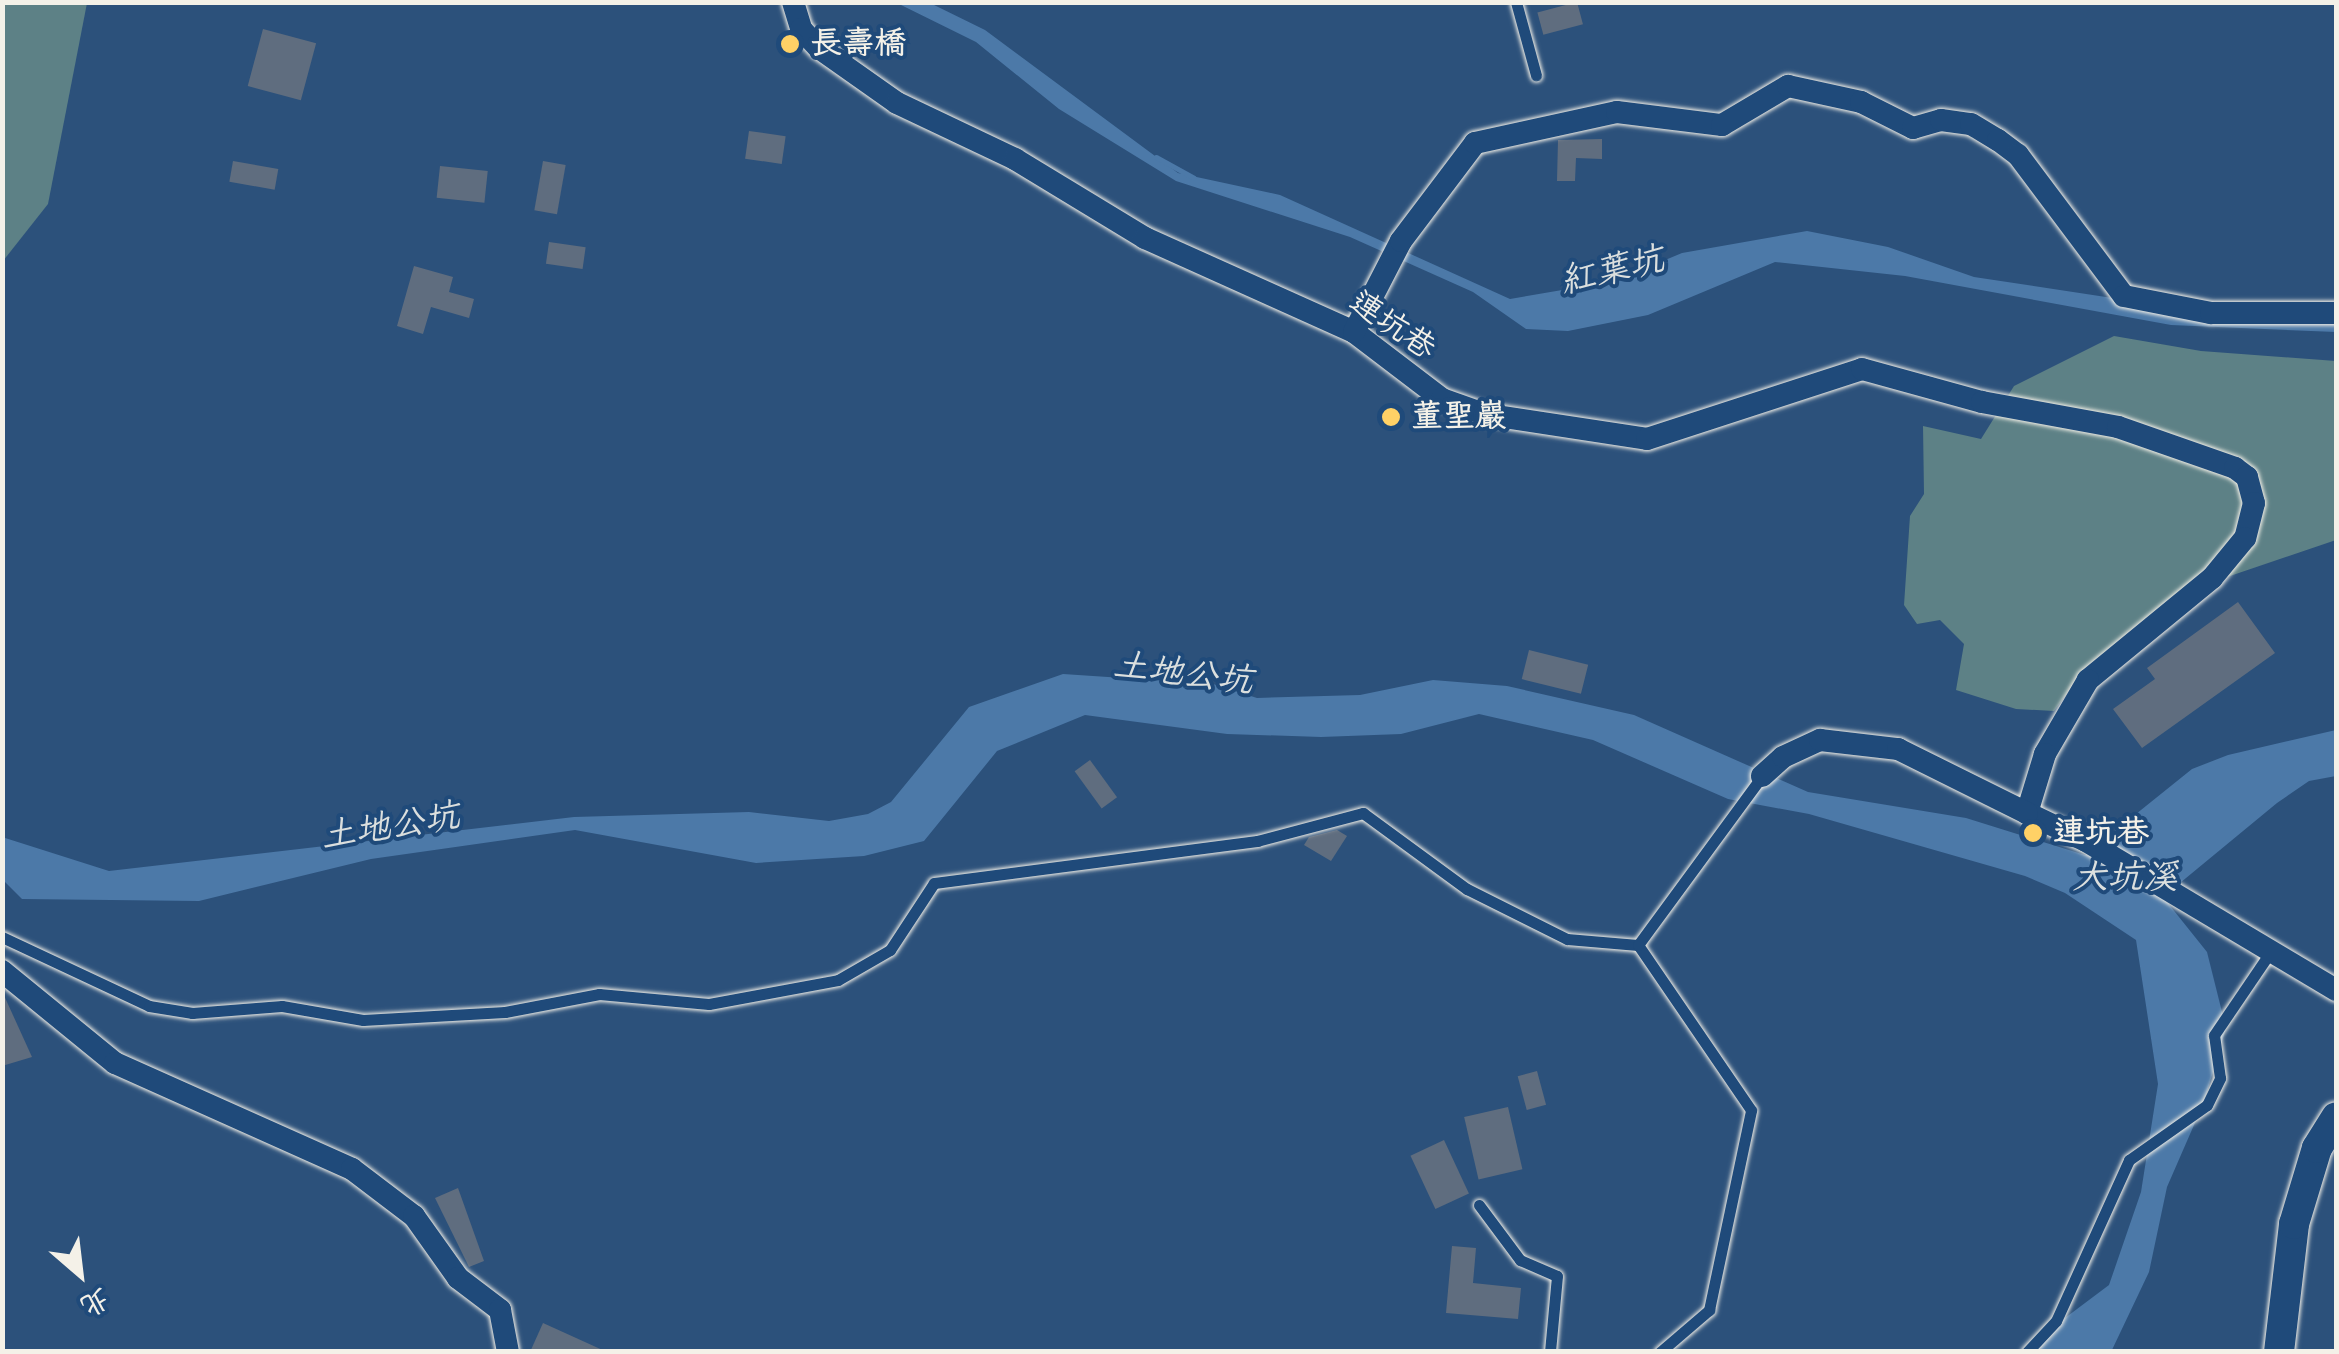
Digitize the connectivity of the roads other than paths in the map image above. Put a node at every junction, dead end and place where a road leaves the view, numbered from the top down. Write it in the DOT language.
graph roads {
  1 [pos="793,2"];
  2 [pos="1516,2"];
  3 [pos="1536,75"];
  4 [pos="2336,312"];
  5 [pos="1354,332"];
  6 [pos="1762,776"];
  7 [pos="2026,813"];
  8 [pos="2,937"];
  9 [pos="1638,945"];
  10 [pos="2272,950"];
  11 [pos="2,971"];
  12 [pos="2336,990"];
  13 [pos="2336,1118"];
  14 [pos="1478,1205"];
  15 [pos="508,1352"];
  16 [pos="1550,1352"];
  17 [pos="1660,1352"];
  18 [pos="2027,1352"];
  19 [pos="2280,1352"];
  1 -- 5 [label="street, 連坑巷"];
  2 -- 3 [label="lane"];
  4 -- 5 [label="street"];
  5 -- 7 [label="street, 連坑巷"];
  6 -- 7 [label="street"];
  6 -- 9 [label="lane"];
  7 -- 10 [label="street"];
  8 -- 9 [label="lane"];
  9 -- 17 [label="lane"];
  10 -- 12 [label="street"];
  10 -- 18 [label="lane"];
  11 -- 15 [label="street"];
  13 -- 19 [label="main road"];
  14 -- 16 [label="lane"];
}
